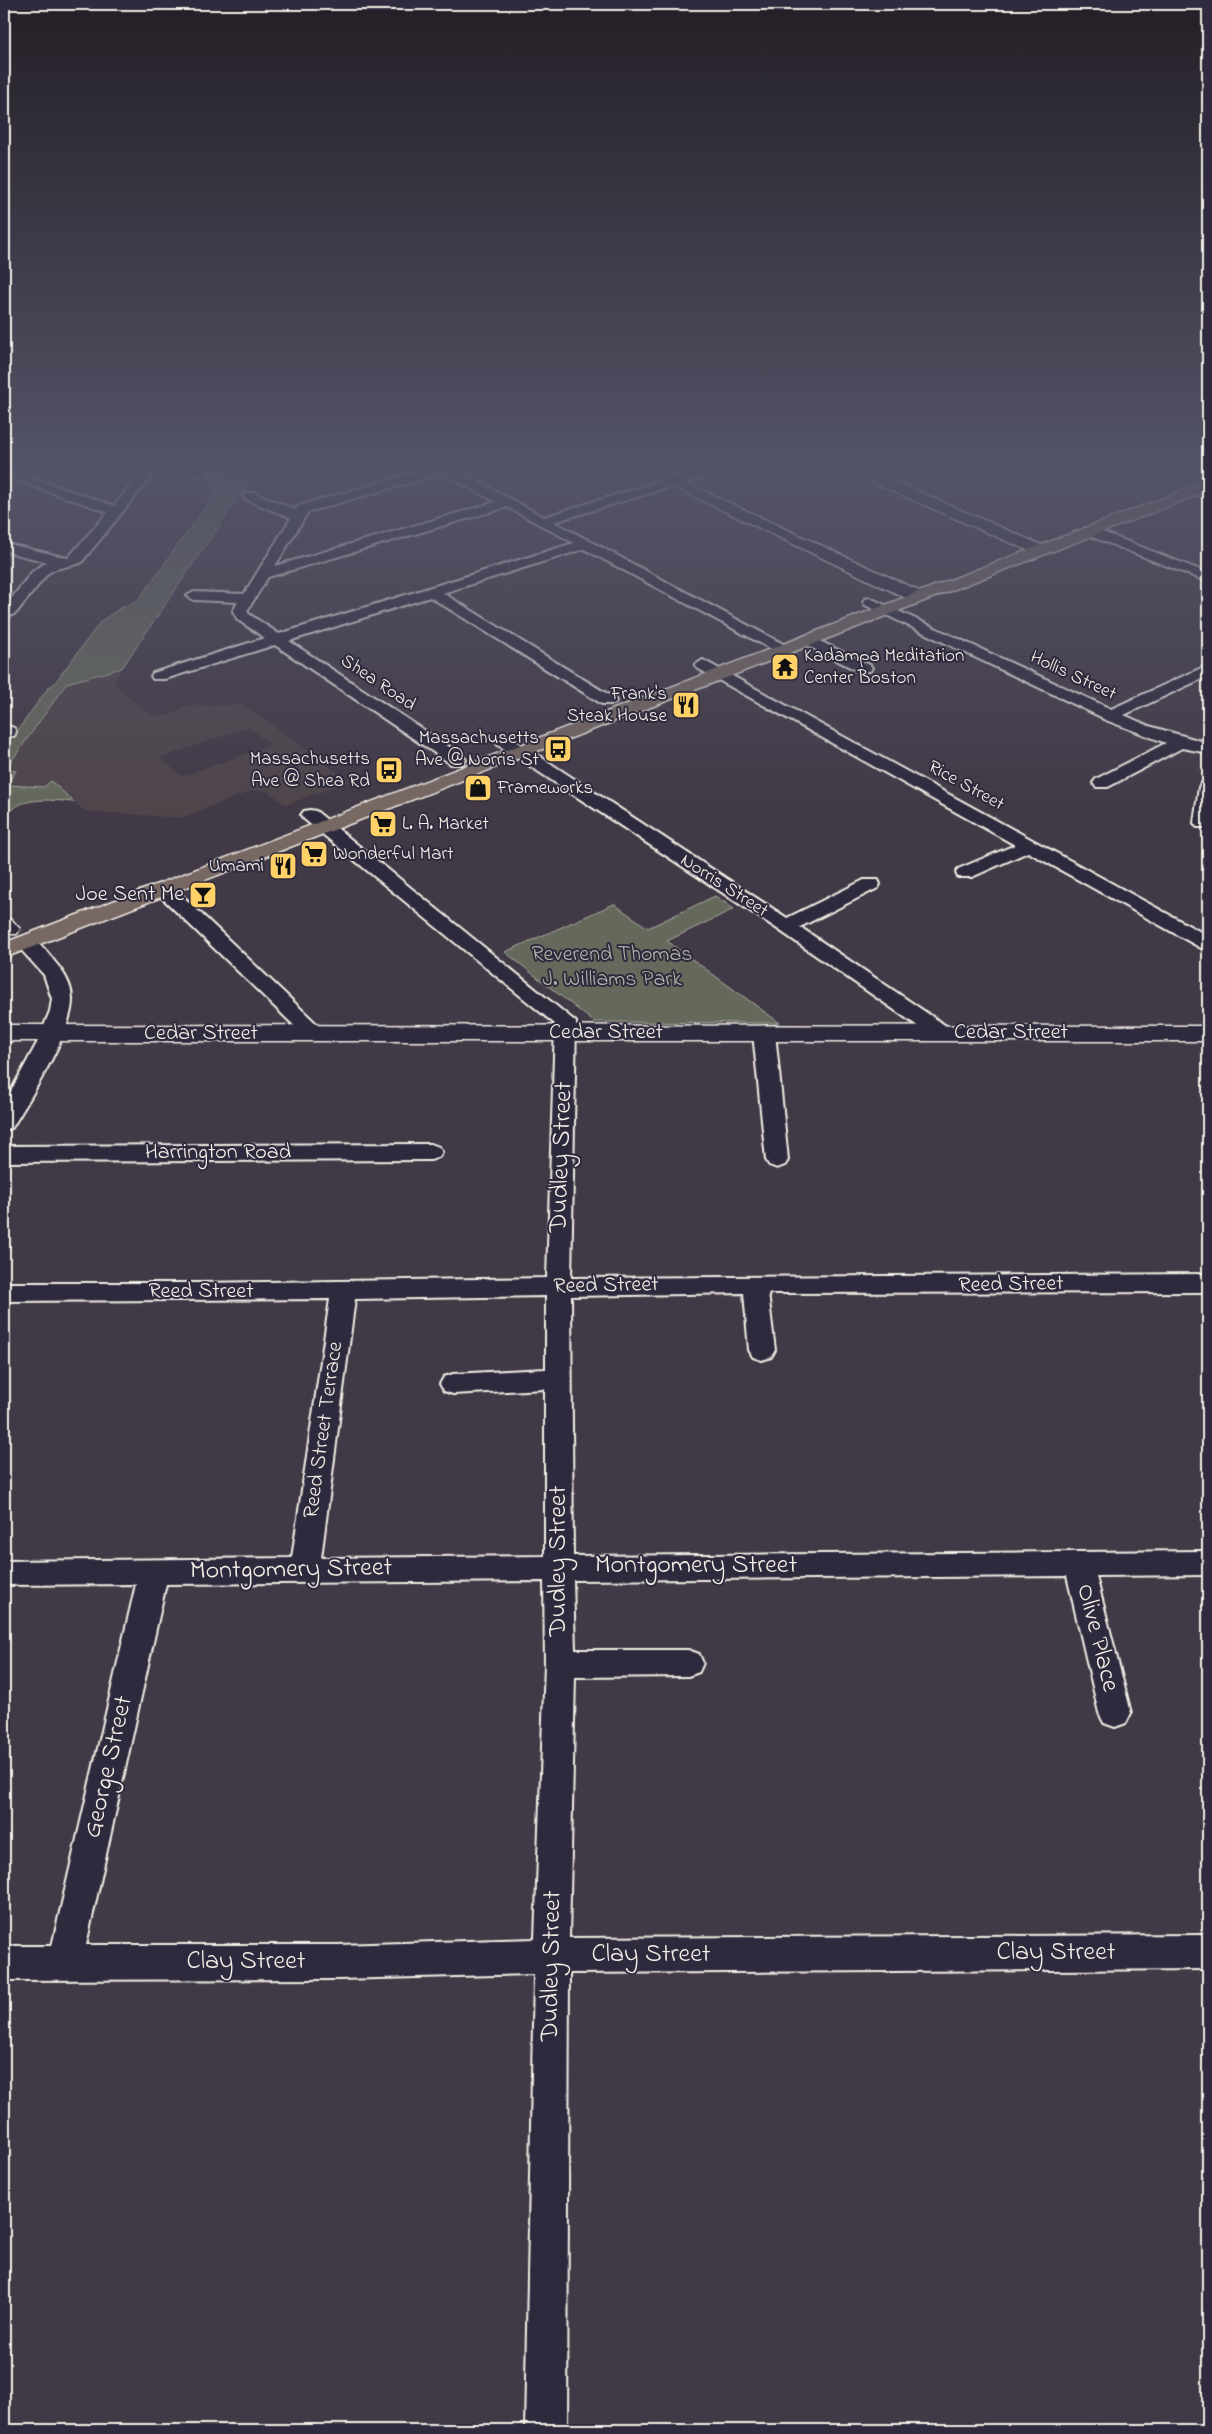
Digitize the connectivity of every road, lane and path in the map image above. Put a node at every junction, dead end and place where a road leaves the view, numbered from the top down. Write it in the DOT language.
graph roads {
  1 [pos="35,581"];
  2 [pos="258,581"];
  3 [pos="465,581"];
  4 [pos="654,581"];
  5 [pos="882,581"];
  6 [pos="926,581"];
  7 [pos="961,581"];
  8 [pos="902,590"];
  9 [pos="430,591"];
  10 [pos="194,596"];
  11 [pos="918,597"];
  12 [pos="246,598"];
  13 [pos="870,602"];
  14 [pos="886,609"];
  15 [pos="4,615"];
  16 [pos="277,639"];
  17 [pos="807,640"];
  18 [pos="775,645"];
  19 [pos="864,668"];
  20 [pos="710,670"];
  21 [pos="1208,670"];
  22 [pos="159,676"];
  23 [pos="608,701"];
  24 [pos="1110,716"];
  25 [pos="1180,742"];
  26 [pos="511,746"];
  27 [pos="1208,748"];
  28 [pos="457,760"];
  29 [pos="1102,783"];
  30 [pos="1208,787"];
  31 [pos="316,821"];
  32 [pos="1203,823"];
  33 [pos="1029,845"];
  34 [pos="965,873"];
  35 [pos="871,884"];
  36 [pos="164,889"];
  37 [pos="786,926"];
  38 [pos="9,936"];
  39 [pos="1208,944"];
  40 [pos="4,1033"];
  41 [pos="51,1033"];
  42 [pos="314,1033"];
  43 [pos="566,1033"];
  44 [pos="764,1033"];
  45 [pos="942,1033"];
  46 [pos="1208,1034"];
  47 [pos="4,1123"];
  48 [pos="431,1152"];
  49 [pos="4,1154"];
  50 [pos="777,1160"];
  51 [pos="1208,1282"];
  52 [pos="756,1284"];
  53 [pos="559,1287"];
  54 [pos="344,1290"];
  55 [pos="4,1292"];
  56 [pos="762,1350"];
  57 [pos="559,1378"];
  58 [pos="453,1384"];
  59 [pos="1208,1562"];
  60 [pos="1078,1564"];
  61 [pos="560,1567"];
  62 [pos="305,1570"];
  63 [pos="154,1572"];
  64 [pos="4,1573"];
  65 [pos="688,1663"];
  66 [pos="560,1664"];
  67 [pos="1115,1713"];
  68 [pos="1208,1952"];
  69 [pos="552,1955"];
  70 [pos="4,1963"];
  71 [pos="65,1963"];
  72 [pos="546,2430"];
  1 -- 15 [label="street"];
  2 -- 12 [label="street"];
  3 -- 9 [label="street"];
  4 -- 18 [label="street"];
  5 -- 8 [label="street"];
  6 -- 8 [label="main road"];
  7 -- 11 [label="main road"];
  8 -- 11 [label="street"];
  8 -- 13 [label="main road"];
  9 -- 16 [label="street"];
  9 -- 23 [label="street"];
  10 -- 12 [label="street"];
  11 -- 14 [label="main road"];
  12 -- 16 [label="street, Shea Road"];
  13 -- 14 [label="street, Hollis Street"];
  13 -- 18 [label="main road"];
  14 -- 17 [label="main road"];
  14 -- 24 [label="street, Hollis Street"];
  16 -- 22 [label="street"];
  16 -- 28 [label="street, Shea Road"];
  17 -- 18 [label="main road"];
  17 -- 19 [label="street"];
  18 -- 20 [label="main road"];
  20 -- 23 [label="main road"];
  20 -- 26 [label="main road"];
  20 -- 33 [label="street, Rice Street"];
  21 -- 24 [label="street"];
  23 -- 26 [label="main road"];
  24 -- 25 [label="street, Hollis Street"];
  25 -- 27 [label="street, Hollis Street"];
  25 -- 29 [label="street"];
  26 -- 28 [label="main road"];
  26 -- 31 [label="main road"];
  26 -- 37 [label="street, Norris Street"];
  28 -- 31 [label="main road"];
  30 -- 32 [label="street"];
  31 -- 36 [label="main road"];
  31 -- 38 [label="main road"];
  31 -- 43 [label="street"];
  33 -- 34 [label="street"];
  33 -- 39 [label="street, Rice Street"];
  35 -- 37 [label="street"];
  36 -- 38 [label="main road"];
  36 -- 42 [label="street"];
  37 -- 45 [label="street, Norris Street"];
  38 -- 41 [label="street"];
  40 -- 41 [label="street, Cedar Street"];
  41 -- 42 [label="street, Cedar Street"];
  41 -- 47 [label="street"];
  42 -- 43 [label="street, Cedar Street"];
  43 -- 44 [label="street, Cedar Street"];
  43 -- 53 [label="street, Dudley Street"];
  44 -- 45 [label="street, Cedar Street"];
  44 -- 50 [label="street"];
  45 -- 46 [label="street, Cedar Street"];
  48 -- 49 [label="street, Harrington Road"];
  51 -- 52 [label="street, Reed Street"];
  52 -- 53 [label="street, Reed Street"];
  52 -- 56 [label="street"];
  53 -- 54 [label="street, Reed Street"];
  53 -- 57 [label="street, Dudley Street"];
  54 -- 55 [label="street, Reed Street"];
  54 -- 62 [label="street, Reed Street Terrace"];
  57 -- 58 [label="street"];
  57 -- 61 [label="street, Dudley Street"];
  59 -- 60 [label="street, Montgomery Street"];
  60 -- 61 [label="street, Montgomery Street"];
  60 -- 67 [label="street, Olive Place"];
  61 -- 62 [label="street, Montgomery Street"];
  61 -- 66 [label="street, Dudley Street"];
  62 -- 63 [label="street, Montgomery Street"];
  63 -- 64 [label="street, Montgomery Street"];
  63 -- 71 [label="street, George Street"];
  65 -- 66 [label="street"];
  66 -- 69 [label="street, Dudley Street"];
  68 -- 69 [label="street, Clay Street"];
  69 -- 71 [label="street, Clay Street"];
  69 -- 72 [label="street, Dudley Street"];
  70 -- 71 [label="street, Clay Street"];
}
